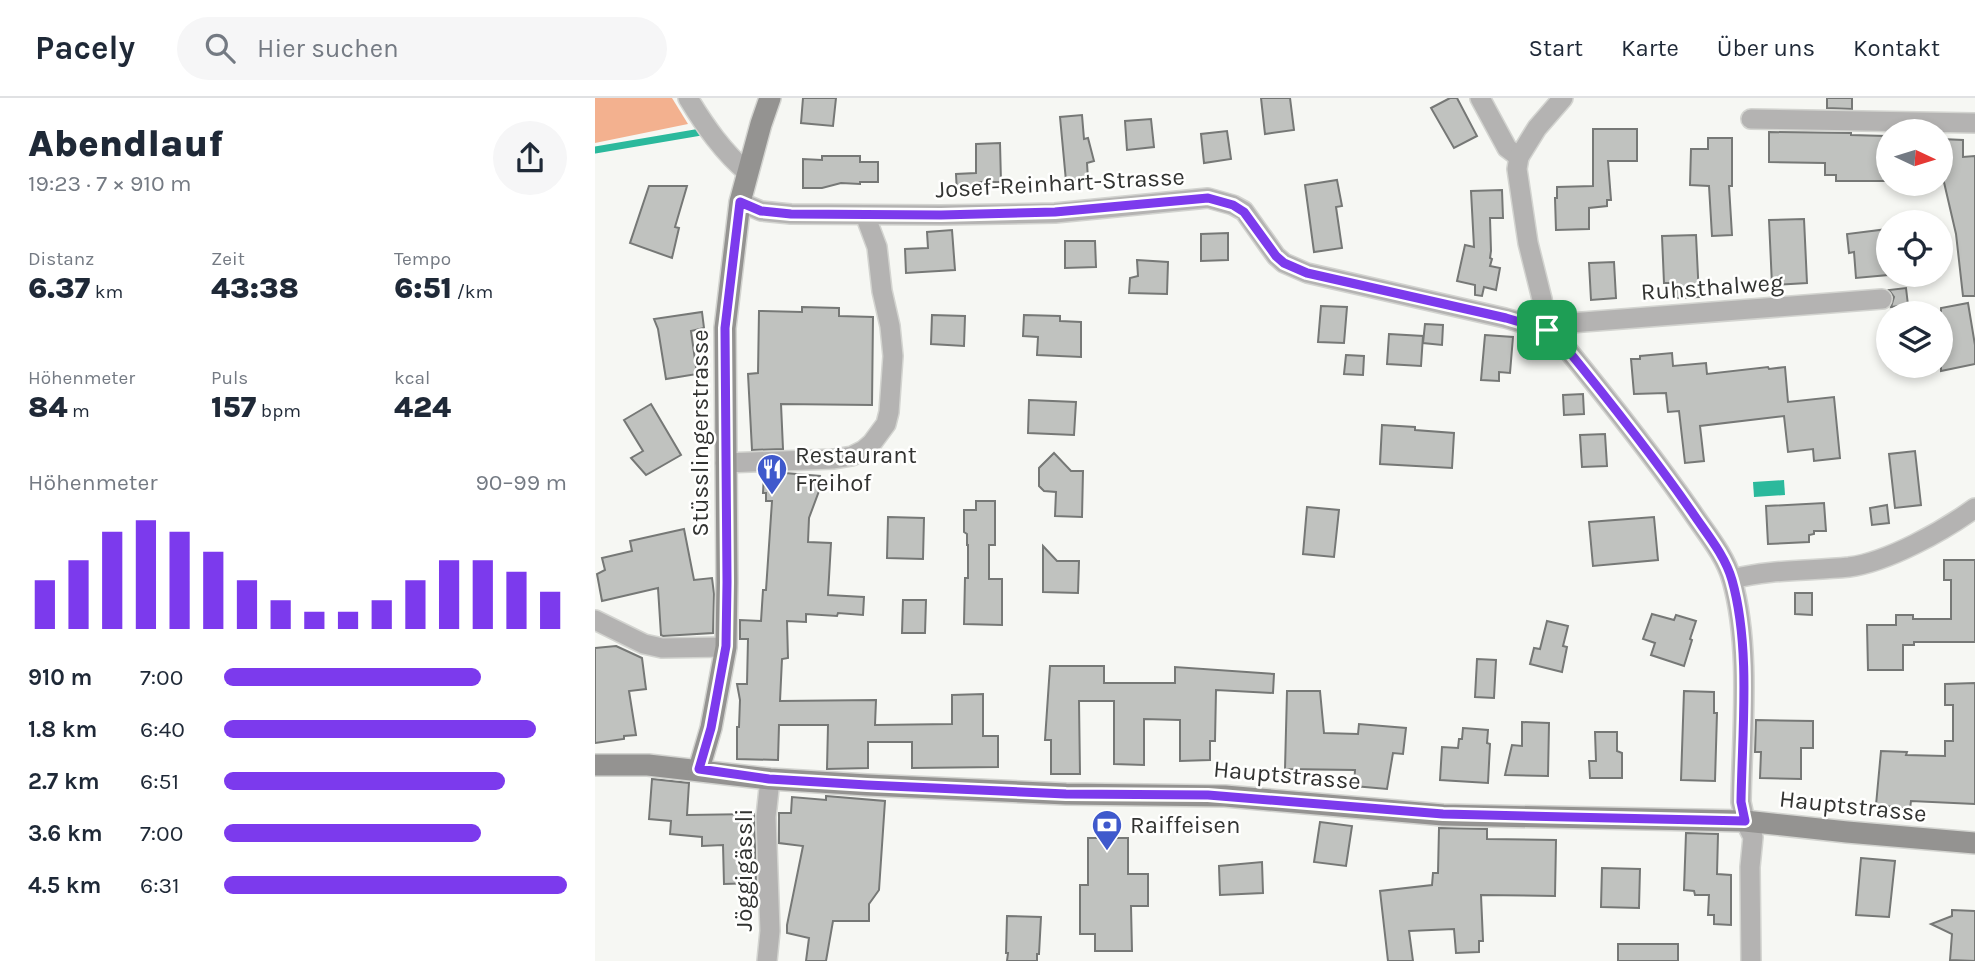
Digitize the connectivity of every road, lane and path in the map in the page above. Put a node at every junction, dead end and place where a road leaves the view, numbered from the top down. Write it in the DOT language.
graph roads {
  1 [pos="688,98"];
  2 [pos="770,98"];
  3 [pos="1480,98"];
  4 [pos="1563,98"];
  5 [pos="1751,118"];
  6 [pos="1975,123"];
  7 [pos="1519,157"];
  8 [pos="748,173"];
  9 [pos="740,202"];
  10 [pos="866,215"];
  11 [pos="1882,299"];
  12 [pos="1547,330"];
  13 [pos="725,463"];
  14 [pos="1975,508"];
  15 [pos="1732,579"];
  16 [pos="595,620"];
  17 [pos="726,646"];
  18 [pos="595,765"];
  19 [pos="699,769"];
  20 [pos="769,779"];
  21 [pos="1745,821"];
  22 [pos="1975,843"];
  23 [pos="767,961"];
  24 [pos="1751,961"];
  1 -- 8 [label="street"];
  2 -- 8 [label="main road, Stüsslingerstrasse"];
  3 -- 7 [label="street"];
  4 -- 7 [label="street"];
  5 -- 6 [label="street"];
  7 -- 12 [label="street"];
  8 -- 9 [label="main road, Stüsslingerstrasse"];
  9 -- 10 [label="street, Josef-Reinhart-Strasse"];
  9 -- 13 [label="main road, Stüsslingerstrasse"];
  10 -- 12 [label="street, Josef-Reinhart-Strasse"];
  10 -- 13 [label="street"];
  11 -- 12 [label="street, Ruhsthalweg"];
  12 -- 15 [label="street, Josef-Reinhart-Strasse"];
  13 -- 17 [label="main road, Stüsslingerstrasse"];
  14 -- 15 [label="street"];
  15 -- 21 [label="street, Josef-Reinhart-Strasse"];
  16 -- 17 [label="street"];
  17 -- 19 [label="main road, Stüsslingerstrasse"];
  18 -- 19 [label="main road, Hauptstrasse"];
  19 -- 20 [label="main road, Hauptstrasse"];
  20 -- 21 [label="main road, Hauptstrasse"];
  20 -- 23 [label="street, Jöggigässli"];
  21 -- 22 [label="main road, Hauptstrasse"];
  21 -- 24 [label="street, Josef-Reinhart-Strasse"];
}
